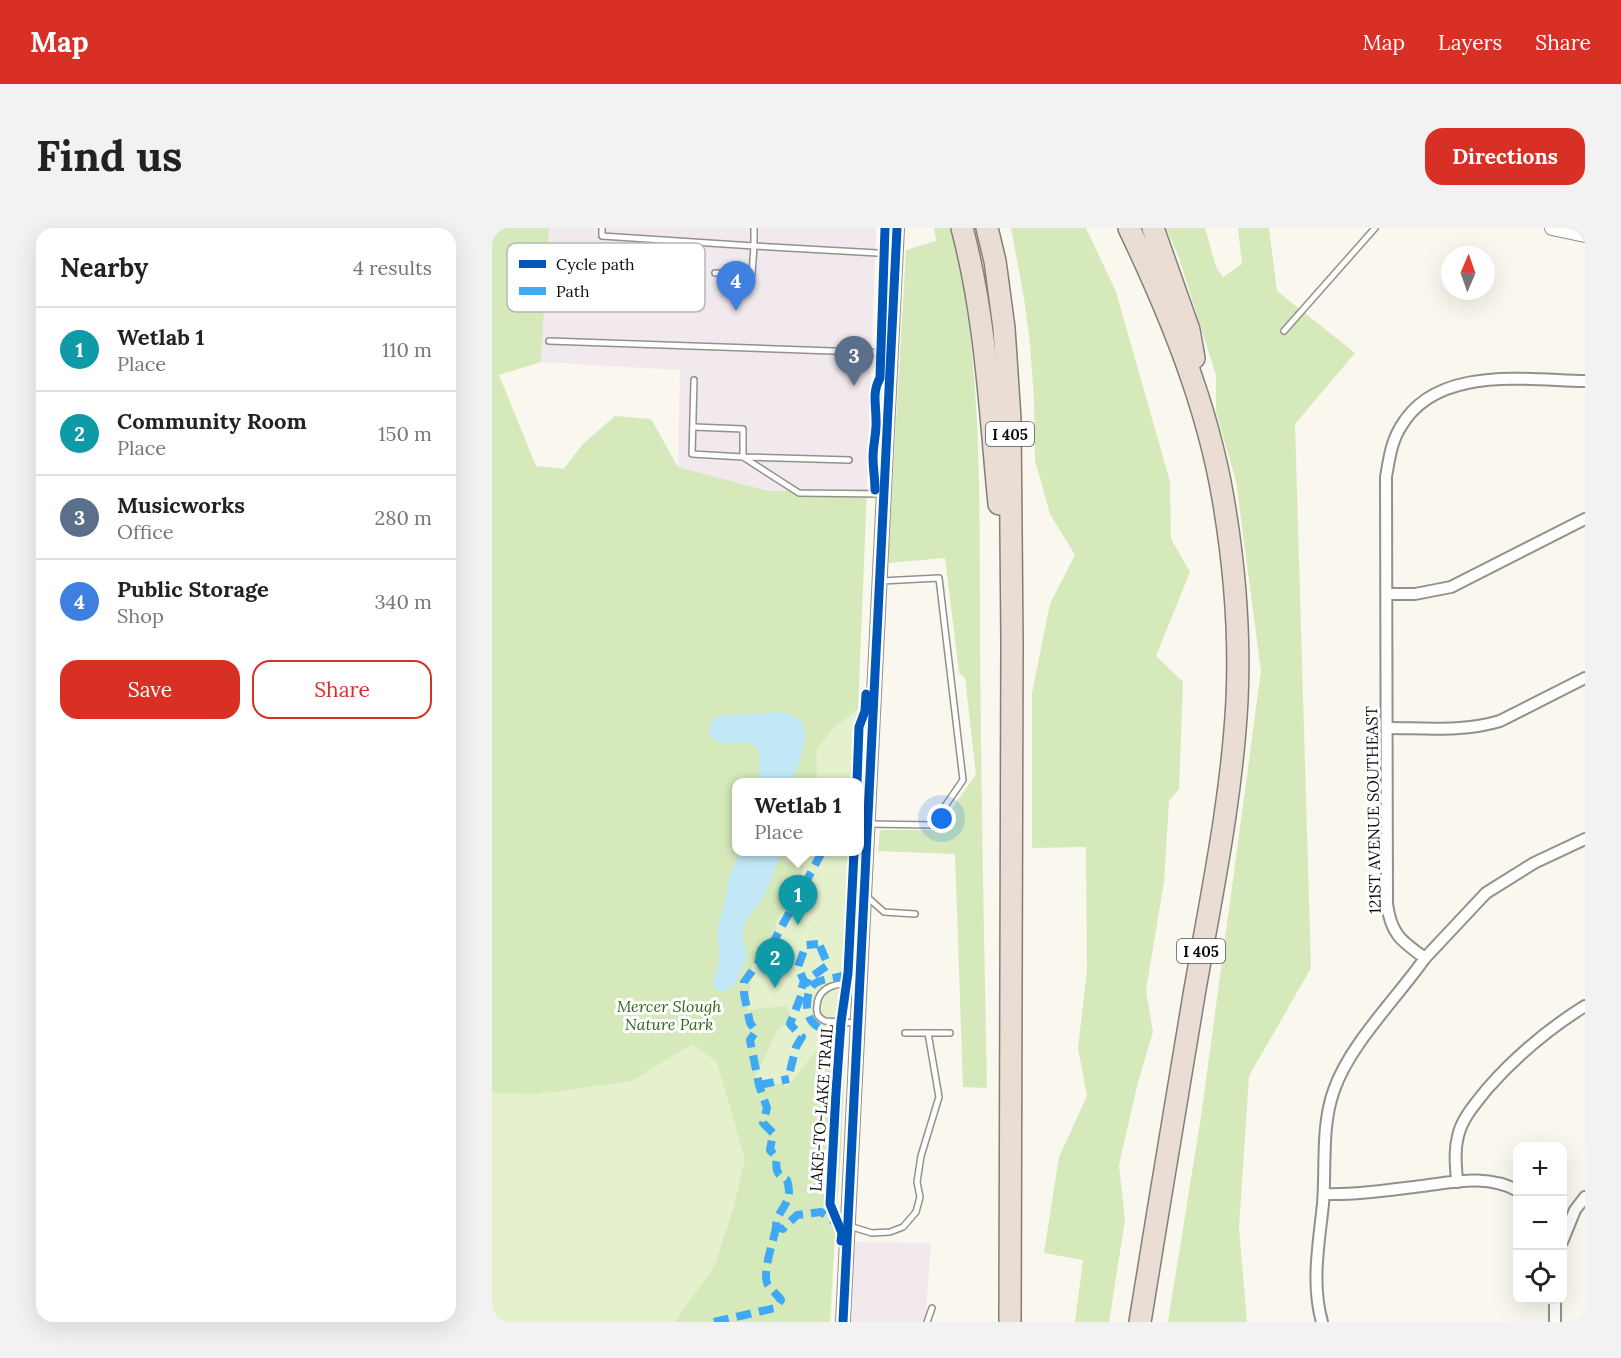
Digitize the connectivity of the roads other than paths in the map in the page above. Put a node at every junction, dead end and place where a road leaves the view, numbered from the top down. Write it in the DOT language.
graph roads {
  1 [pos="602,228"];
  2 [pos="754,228"];
  3 [pos="897,228"];
  4 [pos="962,228"];
  5 [pos="987,228"];
  6 [pos="1129,228"];
  7 [pos="1153,228"];
  8 [pos="1375,228"];
  9 [pos="1552,228"];
  10 [pos="1585,235"];
  11 [pos="753,246"];
  12 [pos="895,254"];
  13 [pos="715,273"];
  14 [pos="1284,331"];
  15 [pos="549,341"];
  16 [pos="891,353"];
  17 [pos="694,380"];
  18 [pos="1585,381"];
  19 [pos="1204,415"];
  20 [pos="694,427"];
  21 [pos="744,457"];
  22 [pos="849,460"];
  23 [pos="884,494"];
  24 [pos="1585,519"];
  25 [pos="880,581"];
  26 [pos="1388,594"];
  27 [pos="1012,641"];
  28 [pos="1585,678"];
  29 [pos="1387,728"];
  30 [pos="868,824"];
  31 [pos="1585,839"];
  32 [pos="864,855"];
  33 [pos="864,856"];
  34 [pos="859,894"];
  35 [pos="915,914"];
  36 [pos="1425,958"];
  37 [pos="860,983"];
  38 [pos="1585,1006"];
  39 [pos="857,1023"];
  40 [pos="905,1033"];
  41 [pos="928,1033"];
  42 [pos="950,1033"];
  43 [pos="1457,1182"];
  44 [pos="1513,1188"];
  45 [pos="1324,1194"];
  46 [pos="1585,1197"];
  47 [pos="1567,1218"];
  48 [pos="848,1226"];
  49 [pos="1555,1304"];
  50 [pos="932,1308"];
  51 [pos="843,1322"];
  52 [pos="927,1322"];
  53 [pos="1010,1322"];
  54 [pos="1140,1322"];
  55 [pos="1322,1322"];
  56 [pos="1555,1322"];
  1 -- 11 [label="lane"];
  2 -- 11 [label="lane"];
  3 -- 12 [label="street"];
  4 -- 27 [label="highway"];
  5 -- 27 [label="highway, I 405"];
  6 -- 19 [label="highway, I 405"];
  7 -- 19 [label="highway"];
  8 -- 14 [label="lane"];
  9 -- 10 [label="street"];
  11 -- 12 [label="lane"];
  11 -- 13 [label="lane"];
  12 -- 16 [label="street"];
  15 -- 16 [label="lane"];
  16 -- 23 [label="street"];
  17 -- 20 [label="lane"];
  18 -- 26 [label="street, 121ST AVENUE SOUTHEAST"];
  19 -- 54 [label="highway, I 405"];
  20 -- 21 [label="lane"];
  20 -- 21 [label="lane"];
  21 -- 22 [label="lane"];
  21 -- 23 [label="lane"];
  23 -- 25 [label="street"];
  24 -- 26 [label="street"];
  25 -- 30 [label="street"];
  25 -- 30 [label="lane"];
  26 -- 29 [label="street, 121ST AVENUE SOUTHEAST"];
  27 -- 53 [label="highway, I 405"];
  28 -- 29 [label="street"];
  29 -- 36 [label="street, 121ST AVENUE SOUTHEAST"];
  30 -- 32 [label="street"];
  31 -- 36 [label="street"];
  33 -- 34 [label="street"];
  34 -- 35 [label="lane"];
  34 -- 37 [label="street"];
  36 -- 45 [label="street"];
  37 -- 39 [label="street"];
  37 -- 39 [label="lane"];
  38 -- 43 [label="street"];
  39 -- 48 [label="street"];
  40 -- 41 [label="lane"];
  41 -- 42 [label="lane"];
  41 -- 48 [label="lane"];
  43 -- 44 [label="street"];
  43 -- 45 [label="street"];
  45 -- 55 [label="street"];
  46 -- 47 [label="street"];
  48 -- 51 [label="street"];
  49 -- 56 [label="street"];
  50 -- 52 [label="lane"];
}
